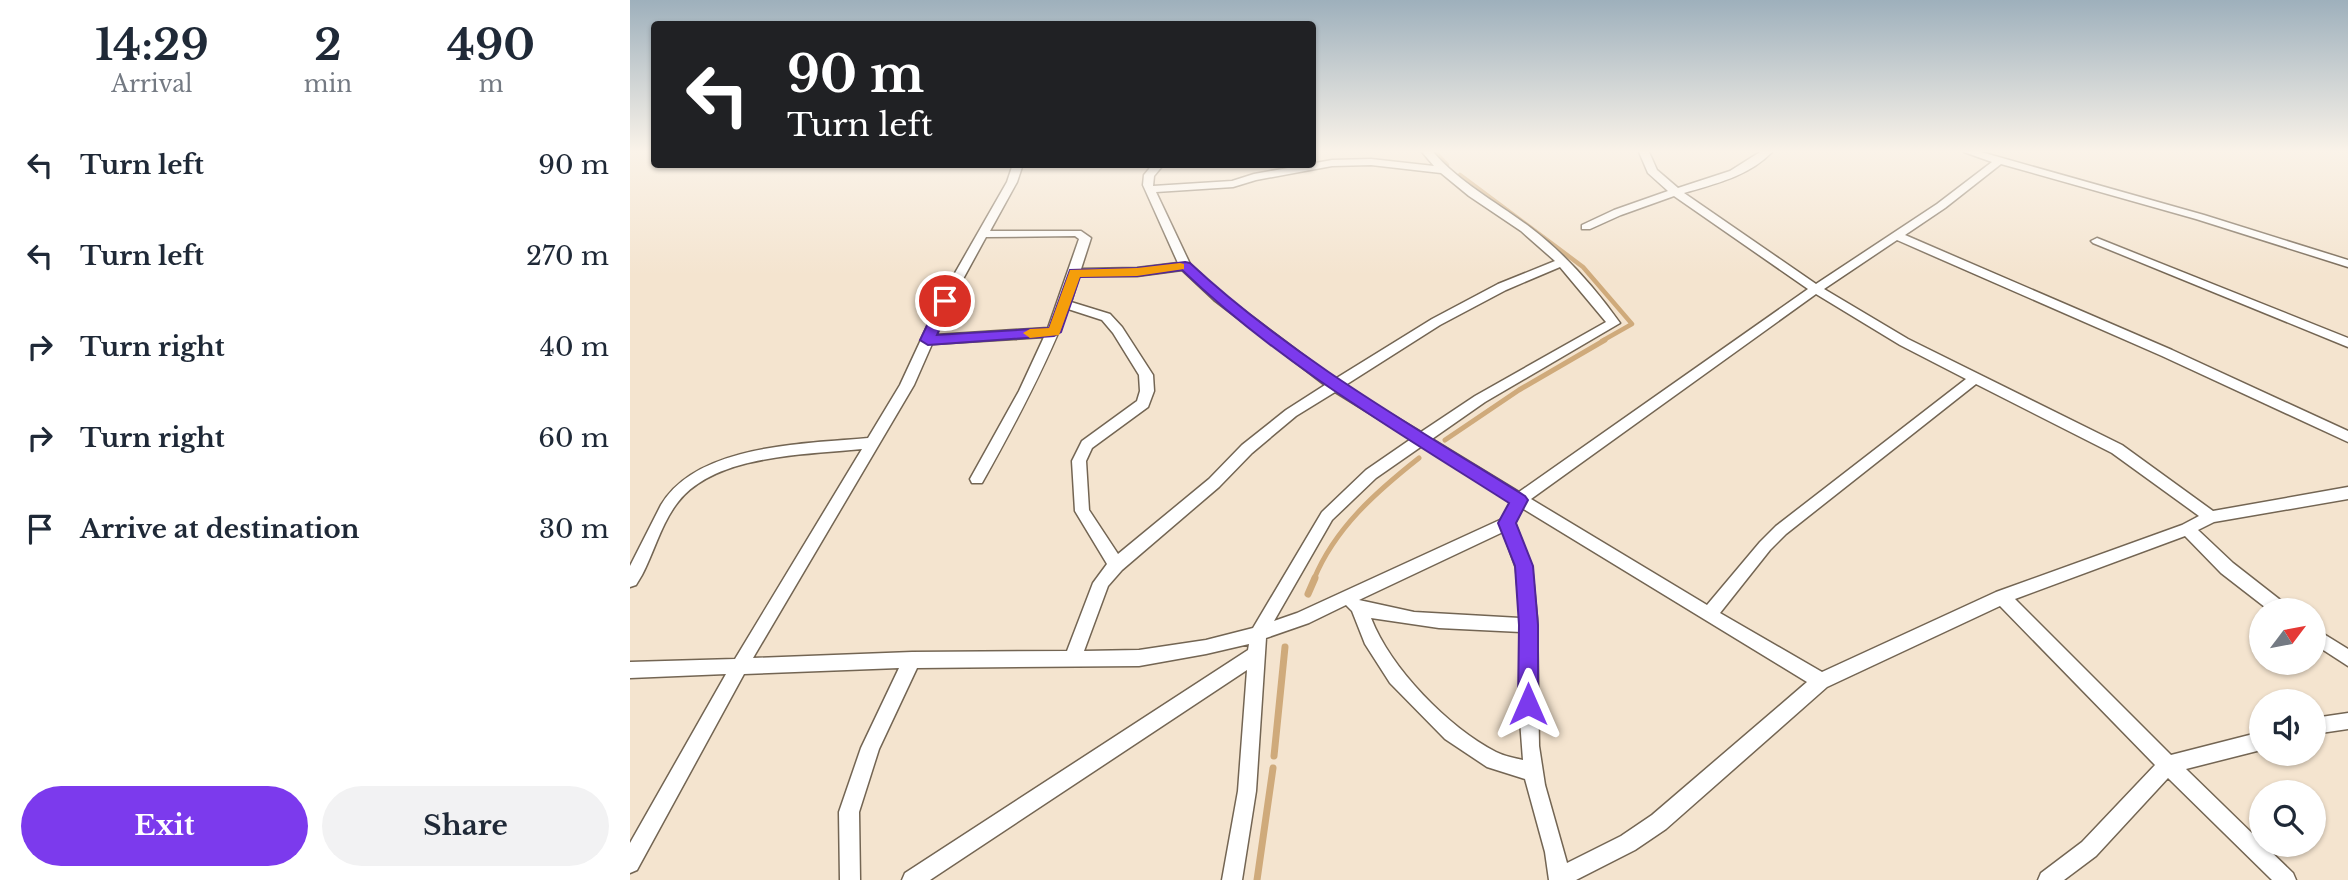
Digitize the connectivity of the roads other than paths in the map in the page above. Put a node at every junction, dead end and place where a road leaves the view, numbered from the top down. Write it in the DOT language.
graph roads {
  1 [pos="1005,193"];
  2 [pos="1152,193"];
  3 [pos="1472,193"];
  4 [pos="1673,193"];
  5 [pos="1678,193"];
  6 [pos="1957,193"];
  7 [pos="2116,193"];
  8 [pos="1586,228"];
  9 [pos="982,234"];
  10 [pos="1895,235"];
  11 [pos="2097,241"];
  12 [pos="1563,262"];
  13 [pos="2348,264"];
  14 [pos="1185,266"];
  15 [pos="1075,273"];
  16 [pos="1816,289"];
  17 [pos="1065,304"];
  18 [pos="1054,332"];
  19 [pos="928,340"];
  20 [pos="2348,343"];
  21 [pos="1974,379"];
  22 [pos="1335,386"];
  23 [pos="2348,437"];
  24 [pos="1421,439"];
  25 [pos="870,443"];
  26 [pos="977,479"];
  27 [pos="2348,493"];
  28 [pos="1519,500"];
  29 [pos="2211,517"];
  30 [pos="1507,523"];
  31 [pos="2187,529"];
  32 [pos="1116,565"];
  33 [pos="630,580"];
  34 [pos="2002,597"];
  35 [pos="2265,598"];
  36 [pos="1351,604"];
  37 [pos="1709,615"];
  38 [pos="1528,625"];
  39 [pos="2326,643"];
  40 [pos="1258,644"];
  41 [pos="1073,658"];
  42 [pos="2348,658"];
  43 [pos="912,660"];
  44 [pos="740,664"];
  45 [pos="630,670"];
  46 [pos="1821,681"];
  47 [pos="2348,721"];
  48 [pos="2326,724"];
  49 [pos="2249,744"];
  50 [pos="2168,765"];
  51 [pos="1533,772"];
  52 [pos="630,863"];
  53 [pos="1559,879"];
  54 [pos="850,880"];
  55 [pos="912,880"];
  56 [pos="1232,880"];
  57 [pos="2048,880"];
  58 [pos="2286,880"];
  1 -- 9 [label="street"];
  2 -- 14 [label="street"];
  3 -- 12 [label="street"];
  4 -- 8 [label="street"];
  5 -- 16 [label="street"];
  6 -- 10 [label="street"];
  7 -- 13 [label="street"];
  9 -- 15 [label="street"];
  9 -- 19 [label="street"];
  10 -- 16 [label="street"];
  10 -- 23 [label="street"];
  11 -- 20 [label="street"];
  12 -- 22 [label="street"];
  12 -- 24 [label="street"];
  14 -- 15 [label="street"];
  14 -- 22 [label="street"];
  15 -- 17 [label="street"];
  16 -- 21 [label="street"];
  16 -- 28 [label="street"];
  17 -- 18 [label="street"];
  17 -- 32 [label="street"];
  18 -- 19 [label="street"];
  18 -- 26 [label="street"];
  19 -- 25 [label="street"];
  21 -- 29 [label="street"];
  21 -- 37 [label="street"];
  22 -- 24 [label="street"];
  22 -- 32 [label="street"];
  24 -- 28 [label="street"];
  24 -- 40 [label="street"];
  25 -- 33 [label="street"];
  25 -- 44 [label="street"];
  27 -- 29 [label="street"];
  28 -- 30 [label="street"];
  28 -- 37 [label="street"];
  29 -- 31 [label="street"];
  30 -- 36 [label="street"];
  30 -- 38 [label="street"];
  31 -- 34 [label="street"];
  31 -- 35 [label="street"];
  32 -- 41 [label="street"];
  34 -- 46 [label="street"];
  34 -- 50 [label="street"];
  36 -- 38 [label="street"];
  36 -- 40 [label="street"];
  36 -- 51 [label="street"];
  37 -- 46 [label="street"];
  38 -- 51 [label="street"];
  39 -- 42 [label="street"];
  40 -- 41 [label="street"];
  40 -- 55 [label="street"];
  40 -- 56 [label="street"];
  41 -- 43 [label="street"];
  43 -- 44 [label="street"];
  43 -- 54 [label="street"];
  44 -- 45 [label="street"];
  44 -- 52 [label="street"];
  46 -- 53 [label="street"];
  47 -- 48 [label="street"];
  49 -- 50 [label="street"];
  50 -- 57 [label="street"];
  50 -- 58 [label="street"];
  51 -- 53 [label="street"];
}
